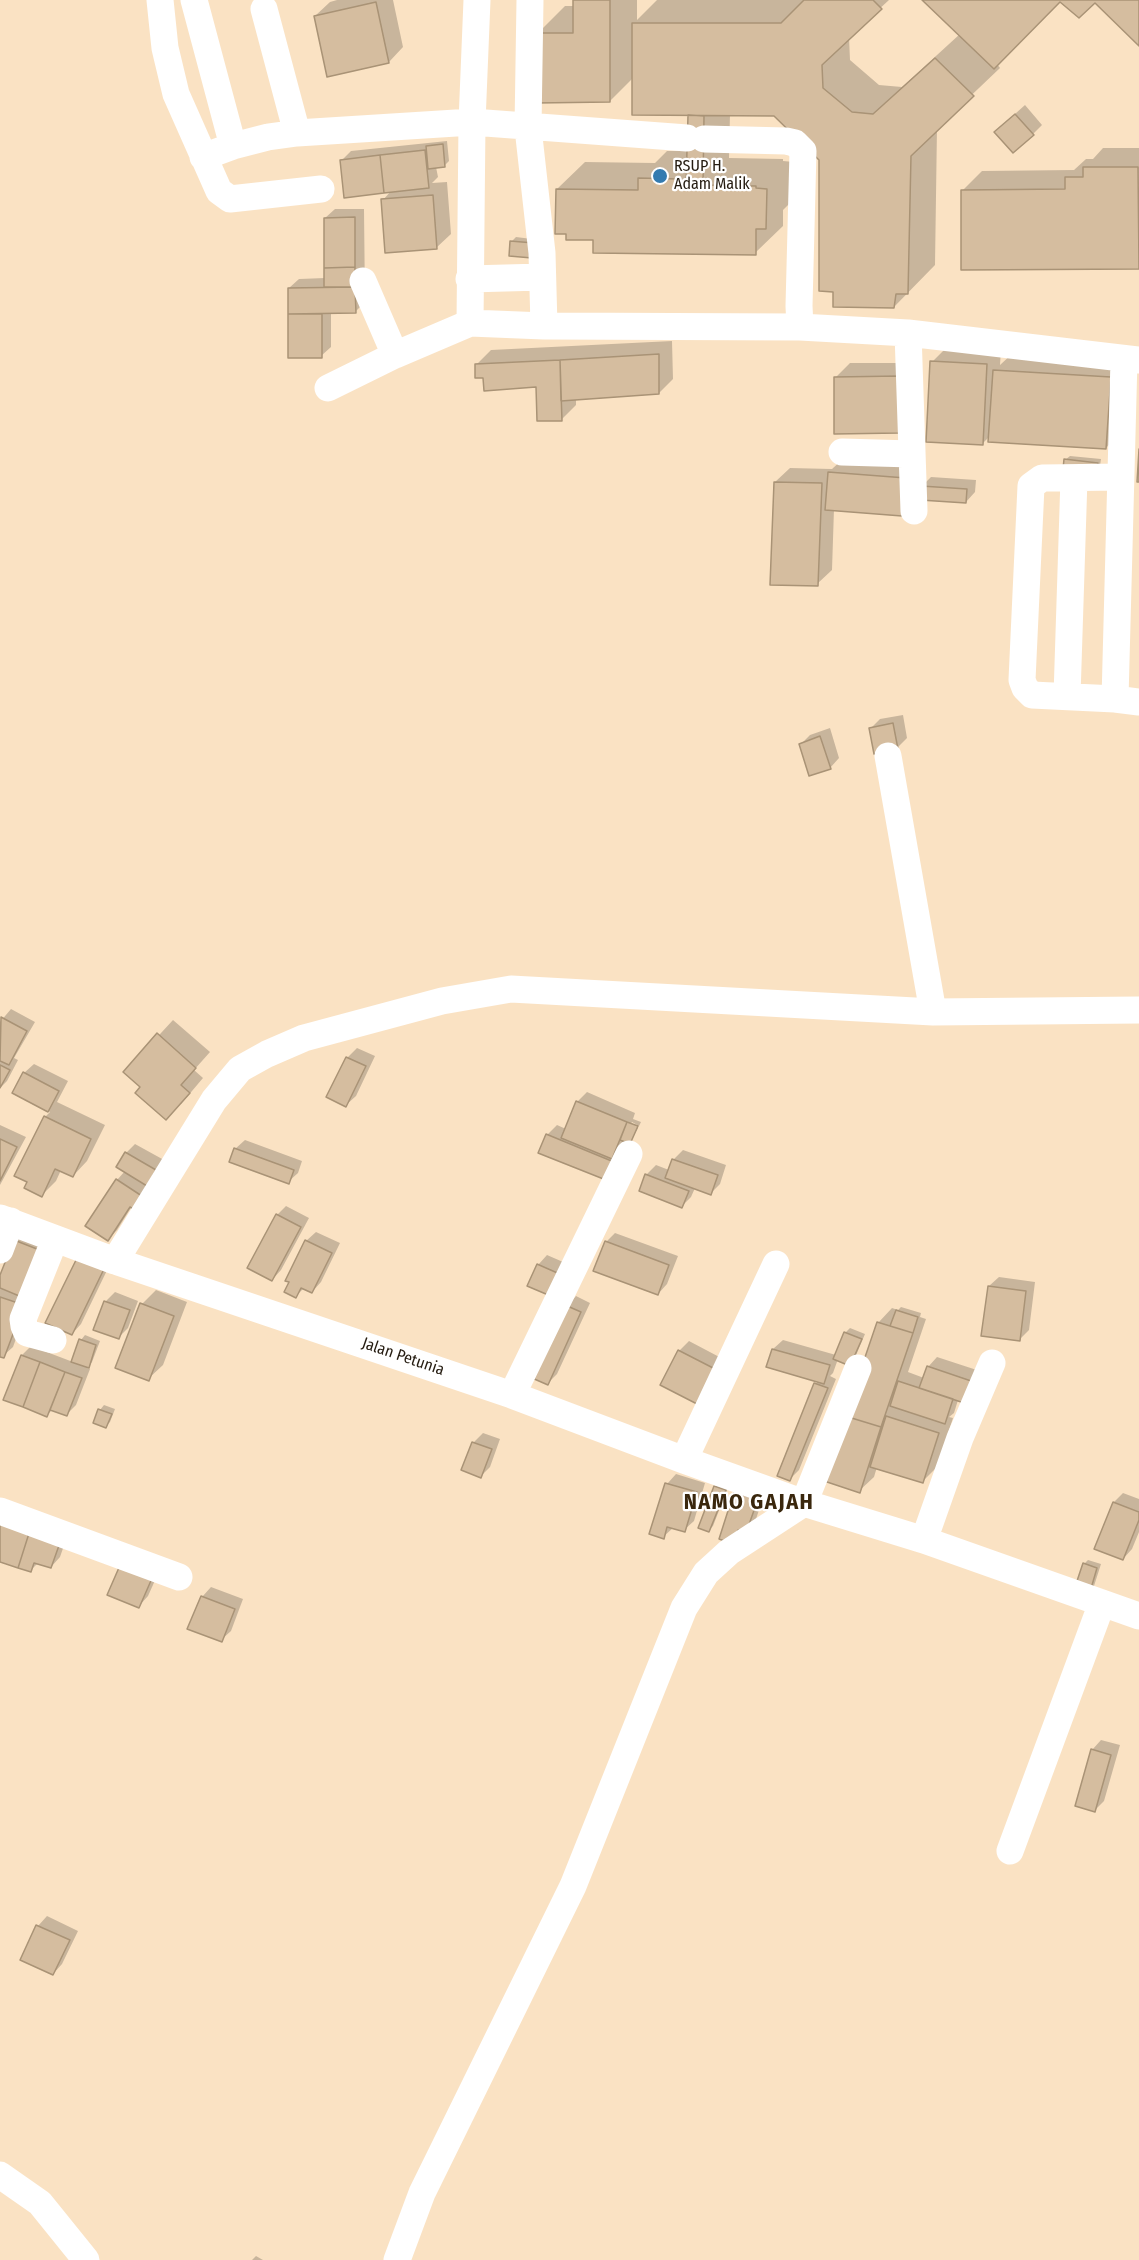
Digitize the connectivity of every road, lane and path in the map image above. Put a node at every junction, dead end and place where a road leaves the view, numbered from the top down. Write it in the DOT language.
graph roads {
  1 [pos="160,0"];
  2 [pos="194,0"];
  3 [pos="477,0"];
  4 [pos="530,0"];
  5 [pos="264,9"];
  6 [pos="472,122"];
  7 [pos="528,128"];
  8 [pos="297,133"];
  9 [pos="232,146"];
  10 [pos="203,157"];
  11 [pos="321,189"];
  12 [pos="542,277"];
  13 [pos="469,279"];
  14 [pos="363,281"];
  15 [pos="470,322"];
  16 [pos="544,326"];
  17 [pos="800,327"];
  18 [pos="908,333"];
  19 [pos="395,355"];
  20 [pos="1131,360"];
  21 [pos="328,388"];
  22 [pos="842,452"];
  23 [pos="912,454"];
  24 [pos="1074,478"];
  25 [pos="1126,489"];
  26 [pos="914,511"];
  27 [pos="1067,696"];
  28 [pos="1127,701"];
  29 [pos="888,756"];
  30 [pos="1139,1010"];
  31 [pos="933,1012"];
  32 [pos="629,1154"];
  33 [pos="5,1220"];
  34 [pos="55,1239"];
  35 [pos="0,1250"];
  36 [pos="115,1261"];
  37 [pos="776,1264"];
  38 [pos="53,1340"];
  39 [pos="992,1363"];
  40 [pos="858,1368"];
  41 [pos="512,1395"];
  42 [pos="684,1460"];
  43 [pos="804,1503"];
  44 [pos="0,1511"];
  45 [pos="924,1540"];
  46 [pos="179,1577"];
  47 [pos="1102,1603"];
  48 [pos="1139,1616"];
  49 [pos="1010,1851"];
  50 [pos="0,2175"];
  51 [pos="86,2260"];
  52 [pos="397,2260"];
  1 -- 10 [label="street"];
  2 -- 9 [label="street"];
  3 -- 6 [label="street"];
  4 -- 7 [label="street"];
  5 -- 8 [label="street"];
  6 -- 7 [label="street"];
  6 -- 8 [label="street"];
  6 -- 13 [label="street"];
  7 -- 12 [label="street"];
  7 -- 17 [label="street"];
  8 -- 9 [label="street"];
  9 -- 10 [label="street"];
  10 -- 11 [label="street"];
  12 -- 13 [label="street"];
  12 -- 16 [label="street"];
  13 -- 15 [label="street"];
  14 -- 19 [label="street"];
  15 -- 16 [label="street"];
  15 -- 19 [label="street"];
  16 -- 17 [label="street"];
  17 -- 18 [label="street"];
  18 -- 20 [label="street"];
  18 -- 23 [label="street"];
  19 -- 21 [label="street"];
  20 -- 25 [label="street"];
  22 -- 23 [label="street"];
  23 -- 26 [label="street"];
  24 -- 25 [label="street"];
  24 -- 27 [label="street"];
  24 -- 27 [label="street"];
  25 -- 28 [label="street"];
  27 -- 28 [label="street"];
  29 -- 31 [label="street"];
  30 -- 31 [label="street"];
  31 -- 36 [label="street"];
  32 -- 41 [label="street"];
  33 -- 34 [label="street, Jalan Petunia"];
  33 -- 35 [label="street"];
  34 -- 36 [label="street, Jalan Petunia"];
  34 -- 38 [label="street"];
  36 -- 41 [label="street, Jalan Petunia"];
  37 -- 42 [label="street"];
  39 -- 45 [label="street"];
  40 -- 43 [label="street"];
  41 -- 42 [label="street, Jalan Petunia"];
  42 -- 43 [label="street, Jalan Petunia"];
  43 -- 45 [label="street, Jalan Petunia"];
  43 -- 52 [label="street"];
  44 -- 46 [label="street"];
  45 -- 47 [label="street, Jalan Petunia"];
  47 -- 48 [label="street, Jalan Petunia"];
  47 -- 49 [label="street"];
  50 -- 51 [label="street"];
}
